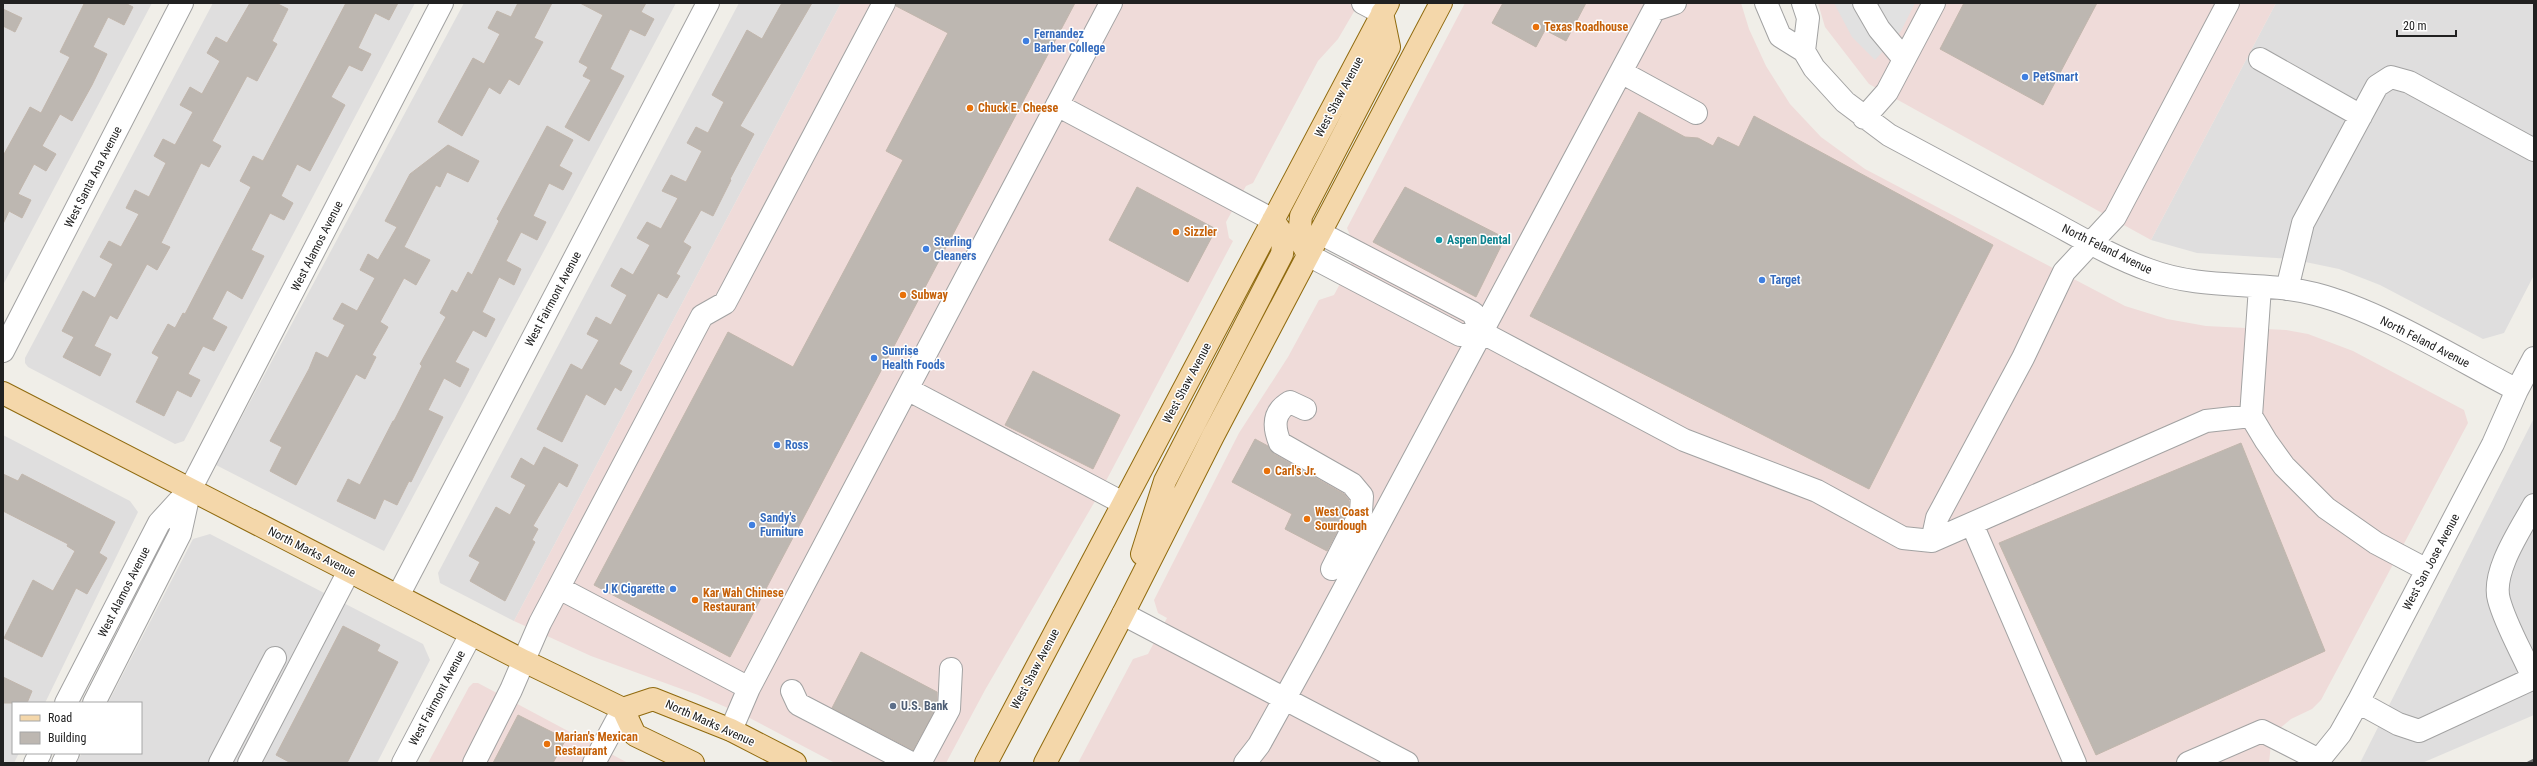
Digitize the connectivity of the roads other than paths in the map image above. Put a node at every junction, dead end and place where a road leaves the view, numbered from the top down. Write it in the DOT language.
graph roads {
  1 [pos="182,3"];
  2 [pos="442,3"];
  3 [pos="708,3"];
  4 [pos="884,3"];
  5 [pos="1111,3"];
  6 [pos="1363,3"];
  7 [pos="1441,3"];
  8 [pos="1675,3"];
  9 [pos="1766,3"];
  10 [pos="1803,3"];
  11 [pos="1864,3"];
  12 [pos="1934,3"];
  13 [pos="2228,3"];
  14 [pos="1385,8"];
  15 [pos="1804,51"];
  16 [pos="1904,59"];
  17 [pos="2260,59"];
  18 [pos="1621,72"];
  19 [pos="1057,105"];
  20 [pos="1696,113"];
  21 [pos="2361,116"];
  22 [pos="1864,118"];
  23 [pos="2534,150"];
  24 [pos="1273,220"];
  25 [pos="1320,233"];
  26 [pos="2092,244"];
  27 [pos="1308,255"];
  28 [pos="2260,287"];
  29 [pos="2287,289"];
  30 [pos="1481,332"];
  31 [pos="3,351"];
  32 [pos="2534,358"];
  33 [pos="907,390"];
  34 [pos="2517,390"];
  35 [pos="3,393"];
  36 [pos="1304,409"];
  37 [pos="2251,416"];
  38 [pos="191,488"];
  39 [pos="1123,503"];
  40 [pos="2534,505"];
  41 [pos="1972,524"];
  42 [pos="1932,541"];
  43 [pos="1332,569"];
  44 [pos="2427,570"];
  45 [pos="349,571"];
  46 [pos="559,588"];
  47 [pos="398,596"];
  48 [pos="1123,614"];
  49 [pos="471,634"];
  50 [pos="275,658"];
  51 [pos="524,661"];
  52 [pos="951,669"];
  53 [pos="2534,678"];
  54 [pos="749,688"];
  55 [pos="792,691"];
  56 [pos="1285,698"];
  57 [pos="67,702"];
  58 [pos="95,702"];
  59 [pos="2358,702"];
  60 [pos="623,708"];
  61 [pos="731,730"];
  62 [pos="40,754"];
  63 [pos="68,754"];
  64 [pos="35,763"];
  65 [pos="63,763"];
  66 [pos="220,763"];
  67 [pos="249,763"];
  68 [pos="403,763"];
  69 [pos="474,763"];
  70 [pos="594,763"];
  71 [pos="693,763"];
  72 [pos="796,763"];
  73 [pos="912,763"];
  74 [pos="920,763"];
  75 [pos="986,763"];
  76 [pos="1045,763"];
  77 [pos="1245,763"];
  78 [pos="1407,763"];
  79 [pos="2075,763"];
  80 [pos="2188,763"];
  1 -- 31 [label="street, West Santa Ana Avenue"];
  2 -- 38 [label="street, West Alamos Avenue"];
  3 -- 47 [label="street, West Fairmont Avenue"];
  4 -- 46 [label="street"];
  5 -- 19 [label="street"];
  6 -- 14 [label="street"];
  7 -- 25 [label="main road"];
  8 -- 18 [label="street"];
  9 -- 15 [label="street, North Feland Avenue"];
  10 -- 15 [label="street"];
  11 -- 16 [label="street"];
  12 -- 16 [label="street"];
  13 -- 26 [label="street"];
  14 -- 24 [label="main road, West Shaw Avenue"];
  14 -- 27 [label="main road"];
  15 -- 22 [label="street, North Feland Avenue"];
  16 -- 22 [label="street"];
  17 -- 21 [label="street"];
  18 -- 20 [label="street"];
  18 -- 30 [label="street"];
  19 -- 24 [label="street"];
  19 -- 33 [label="street"];
  21 -- 23 [label="street"];
  21 -- 29 [label="street"];
  22 -- 26 [label="street, North Feland Avenue"];
  24 -- 39 [label="main road, West Shaw Avenue"];
  24 -- 48 [label="main road"];
  25 -- 27 [label="main road"];
  25 -- 30 [label="street"];
  26 -- 28 [label="street, North Feland Avenue"];
  26 -- 42 [label="street"];
  27 -- 30 [label="street"];
  27 -- 48 [label="main road"];
  28 -- 29 [label="street, North Feland Avenue"];
  28 -- 37 [label="street"];
  29 -- 34 [label="street, North Feland Avenue"];
  30 -- 42 [label="street"];
  30 -- 56 [label="street"];
  32 -- 34 [label="street, West San Jose Avenue"];
  33 -- 39 [label="street"];
  33 -- 54 [label="street"];
  34 -- 44 [label="street, West San Jose Avenue"];
  35 -- 38 [label="main road, North Marks Avenue"];
  36 -- 43 [label="street"];
  37 -- 41 [label="street"];
  37 -- 44 [label="street"];
  38 -- 45 [label="main road, North Marks Avenue"];
  38 -- 57 [label="street, West Alamos Avenue"];
  38 -- 58 [label="street, West Alamos Avenue"];
  39 -- 75 [label="main road, West Shaw Avenue"];
  40 -- 53 [label="street"];
  41 -- 42 [label="street"];
  41 -- 79 [label="street"];
  44 -- 59 [label="street, West San Jose Avenue"];
  45 -- 47 [label="main road, North Marks Avenue"];
  45 -- 67 [label="street"];
  46 -- 51 [label="street"];
  46 -- 54 [label="street"];
  47 -- 49 [label="main road, North Marks Avenue"];
  48 -- 56 [label="street"];
  48 -- 76 [label="main road"];
  49 -- 51 [label="main road, North Marks Avenue"];
  49 -- 68 [label="street, West Fairmont Avenue"];
  50 -- 66 [label="street"];
  51 -- 60 [label="main road, North Marks Avenue"];
  51 -- 69 [label="street"];
  52 -- 74 [label="street"];
  53 -- 59 [label="street"];
  54 -- 61 [label="street"];
  55 -- 73 [label="street"];
  56 -- 77 [label="street"];
  56 -- 78 [label="street"];
  59 -- 80 [label="street, West San Jose Avenue"];
  60 -- 61 [label="main road, North Marks Avenue"];
  60 -- 70 [label="street"];
  60 -- 71 [label="main road"];
  61 -- 72 [label="main road, North Marks Avenue"];
  62 -- 64 [label="street"];
  63 -- 65 [label="street"];
}
